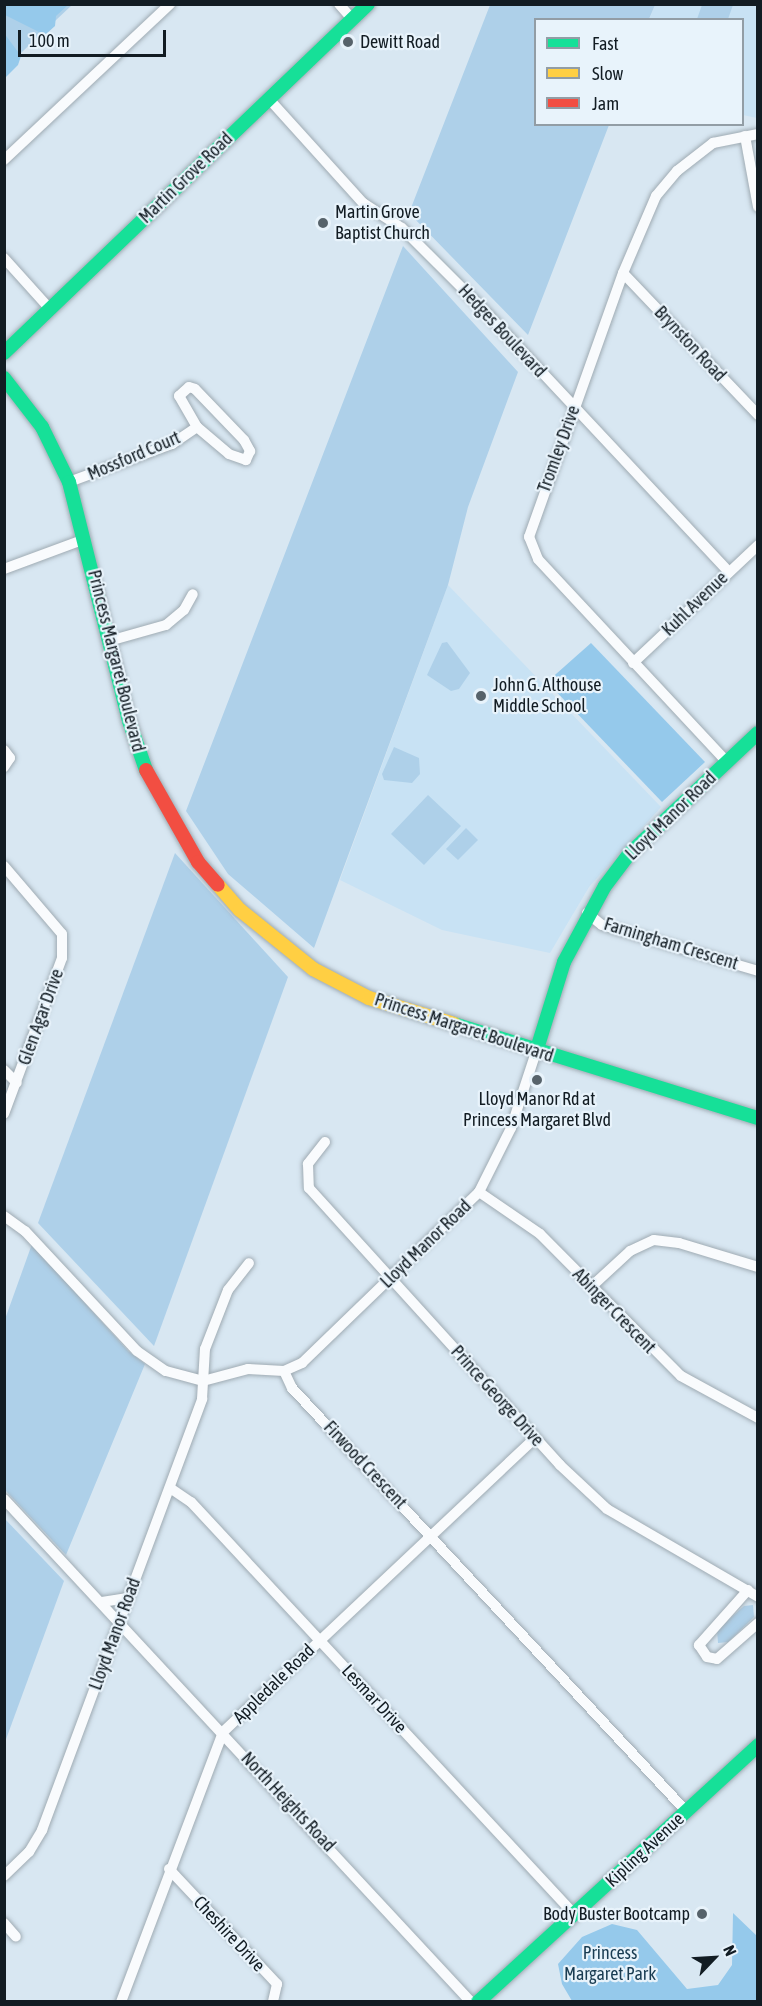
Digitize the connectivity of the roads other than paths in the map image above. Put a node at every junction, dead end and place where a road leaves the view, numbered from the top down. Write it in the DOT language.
graph roads {
  1 [pos="170,4"];
  2 [pos="339,4"];
  3 [pos="368,4"];
  4 [pos="352,19"];
  5 [pos="269,99"];
  6 [pos="758,134"];
  7 [pos="745,136"];
  8 [pos="4,160"];
  9 [pos="758,207"];
  10 [pos="4,258"];
  11 [pos="623,273"];
  12 [pos="50,309"];
  13 [pos="4,353"];
  14 [pos="4,378"];
  15 [pos="575,406"];
  16 [pos="758,415"];
  17 [pos="197,427"];
  18 [pos="69,482"];
  19 [pos="85,539"];
  20 [pos="758,545"];
  21 [pos="4,569"];
  22 [pos="729,572"];
  23 [pos="193,594"];
  24 [pos="109,641"];
  25 [pos="633,663"];
  26 [pos="758,734"];
  27 [pos="4,750"];
  28 [pos="727,762"];
  29 [pos="4,768"];
  30 [pos="4,866"];
  31 [pos="588,913"];
  32 [pos="758,970"];
  33 [pos="536,1052"];
  34 [pos="4,1070"];
  35 [pos="17,1083"];
  36 [pos="4,1114"];
  37 [pos="758,1119"];
  38 [pos="325,1142"];
  39 [pos="479,1192"];
  40 [pos="4,1215"];
  41 [pos="249,1263"];
  42 [pos="758,1267"];
  43 [pos="392,1278"];
  44 [pos="591,1287"];
  45 [pos="284,1371"];
  46 [pos="203,1381"];
  47 [pos="758,1418"];
  48 [pos="535,1438"];
  49 [pos="170,1488"];
  50 [pos="4,1499"];
  51 [pos="431,1534"];
  52 [pos="748,1590"];
  53 [pos="758,1597"];
  54 [pos="128,1598"];
  55 [pos="102,1602"];
  56 [pos="120,1621"];
  57 [pos="758,1623"];
  58 [pos="320,1640"];
  59 [pos="224,1732"];
  60 [pos="758,1745"];
  61 [pos="686,1811"];
  62 [pos="169,1869"];
  63 [pos="4,1876"];
  64 [pos="574,1914"];
  65 [pos="4,1923"];
  66 [pos="16,1937"];
  67 [pos="121,2001"];
  68 [pos="273,2001"];
  69 [pos="471,2001"];
  70 [pos="478,2001"];
  1 -- 8 [label="street"];
  2 -- 4 [label="street"];
  3 -- 4 [label="street, Martin Grove Road"];
  4 -- 5 [label="street, Martin Grove Road"];
  5 -- 12 [label="street, Martin Grove Road"];
  5 -- 15 [label="street, Hedges Boulevard"];
  6 -- 7 [label="street, Tromley Drive"];
  7 -- 9 [label="street"];
  7 -- 11 [label="street, Tromley Drive"];
  10 -- 12 [label="street"];
  11 -- 15 [label="street, Tromley Drive"];
  11 -- 16 [label="street, Brynston Road"];
  12 -- 13 [label="street, Martin Grove Road"];
  14 -- 18 [label="street, Princess Margaret Boulevard"];
  15 -- 22 [label="street, Hedges Boulevard"];
  15 -- 25 [label="street, Tromley Drive"];
  17 -- 17 [label="street, Mossford Court"];
  17 -- 18 [label="street, Mossford Court"];
  18 -- 19 [label="street, Princess Margaret Boulevard"];
  19 -- 21 [label="street"];
  19 -- 24 [label="street, Princess Margaret Boulevard"];
  20 -- 22 [label="street, Kuhl Avenue"];
  22 -- 25 [label="street, Kuhl Avenue"];
  23 -- 24 [label="street"];
  24 -- 33 [label="street, Princess Margaret Boulevard"];
  25 -- 28 [label="street, Tromley Drive"];
  26 -- 28 [label="street, Lloyd Manor Road"];
  27 -- 29 [label="street"];
  28 -- 31 [label="street, Lloyd Manor Road"];
  30 -- 35 [label="street, Glen Agar Drive"];
  31 -- 32 [label="street, Farningham Crescent"];
  31 -- 33 [label="street, Lloyd Manor Road"];
  33 -- 37 [label="street, Princess Margaret Boulevard"];
  33 -- 39 [label="street, Lloyd Manor Road"];
  34 -- 35 [label="street"];
  35 -- 36 [label="street, Glen Agar Drive"];
  38 -- 43 [label="street, Prince George Drive"];
  39 -- 43 [label="street, Lloyd Manor Road"];
  39 -- 44 [label="street, Abinger Crescent"];
  40 -- 46 [label="street"];
  41 -- 46 [label="street, Lloyd Manor Road"];
  42 -- 44 [label="street"];
  43 -- 45 [label="street, Lloyd Manor Road"];
  43 -- 48 [label="street, Prince George Drive"];
  44 -- 47 [label="street, Abinger Crescent"];
  45 -- 46 [label="street"];
  45 -- 51 [label="street, Firwood Crescent"];
  46 -- 49 [label="street, Lloyd Manor Road"];
  48 -- 51 [label="street, Appledale Road"];
  48 -- 52 [label="street, Prince George Drive"];
  49 -- 54 [label="street, Lloyd Manor Road"];
  49 -- 58 [label="street, Lesmar Drive"];
  50 -- 55 [label="street, North Heights Road"];
  51 -- 58 [label="street, Appledale Road"];
  51 -- 61 [label="street, Firwood Crescent"];
  52 -- 53 [label="street, Prince George Drive"];
  52 -- 57 [label="street"];
  54 -- 55 [label="street"];
  54 -- 56 [label="street, Lloyd Manor Road"];
  55 -- 56 [label="street, North Heights Road"];
  56 -- 59 [label="street, North Heights Road"];
  56 -- 63 [label="street, Lloyd Manor Road"];
  58 -- 59 [label="street, Appledale Road"];
  58 -- 64 [label="street, Lesmar Drive"];
  59 -- 62 [label="street, Appledale Road"];
  59 -- 69 [label="street, North Heights Road"];
  60 -- 61 [label="street, Kipling Avenue"];
  61 -- 64 [label="street, Kipling Avenue"];
  62 -- 67 [label="street, Appledale Road"];
  62 -- 68 [label="street, Cheshire Drive"];
  64 -- 70 [label="street, Kipling Avenue"];
  65 -- 66 [label="street"];
}
